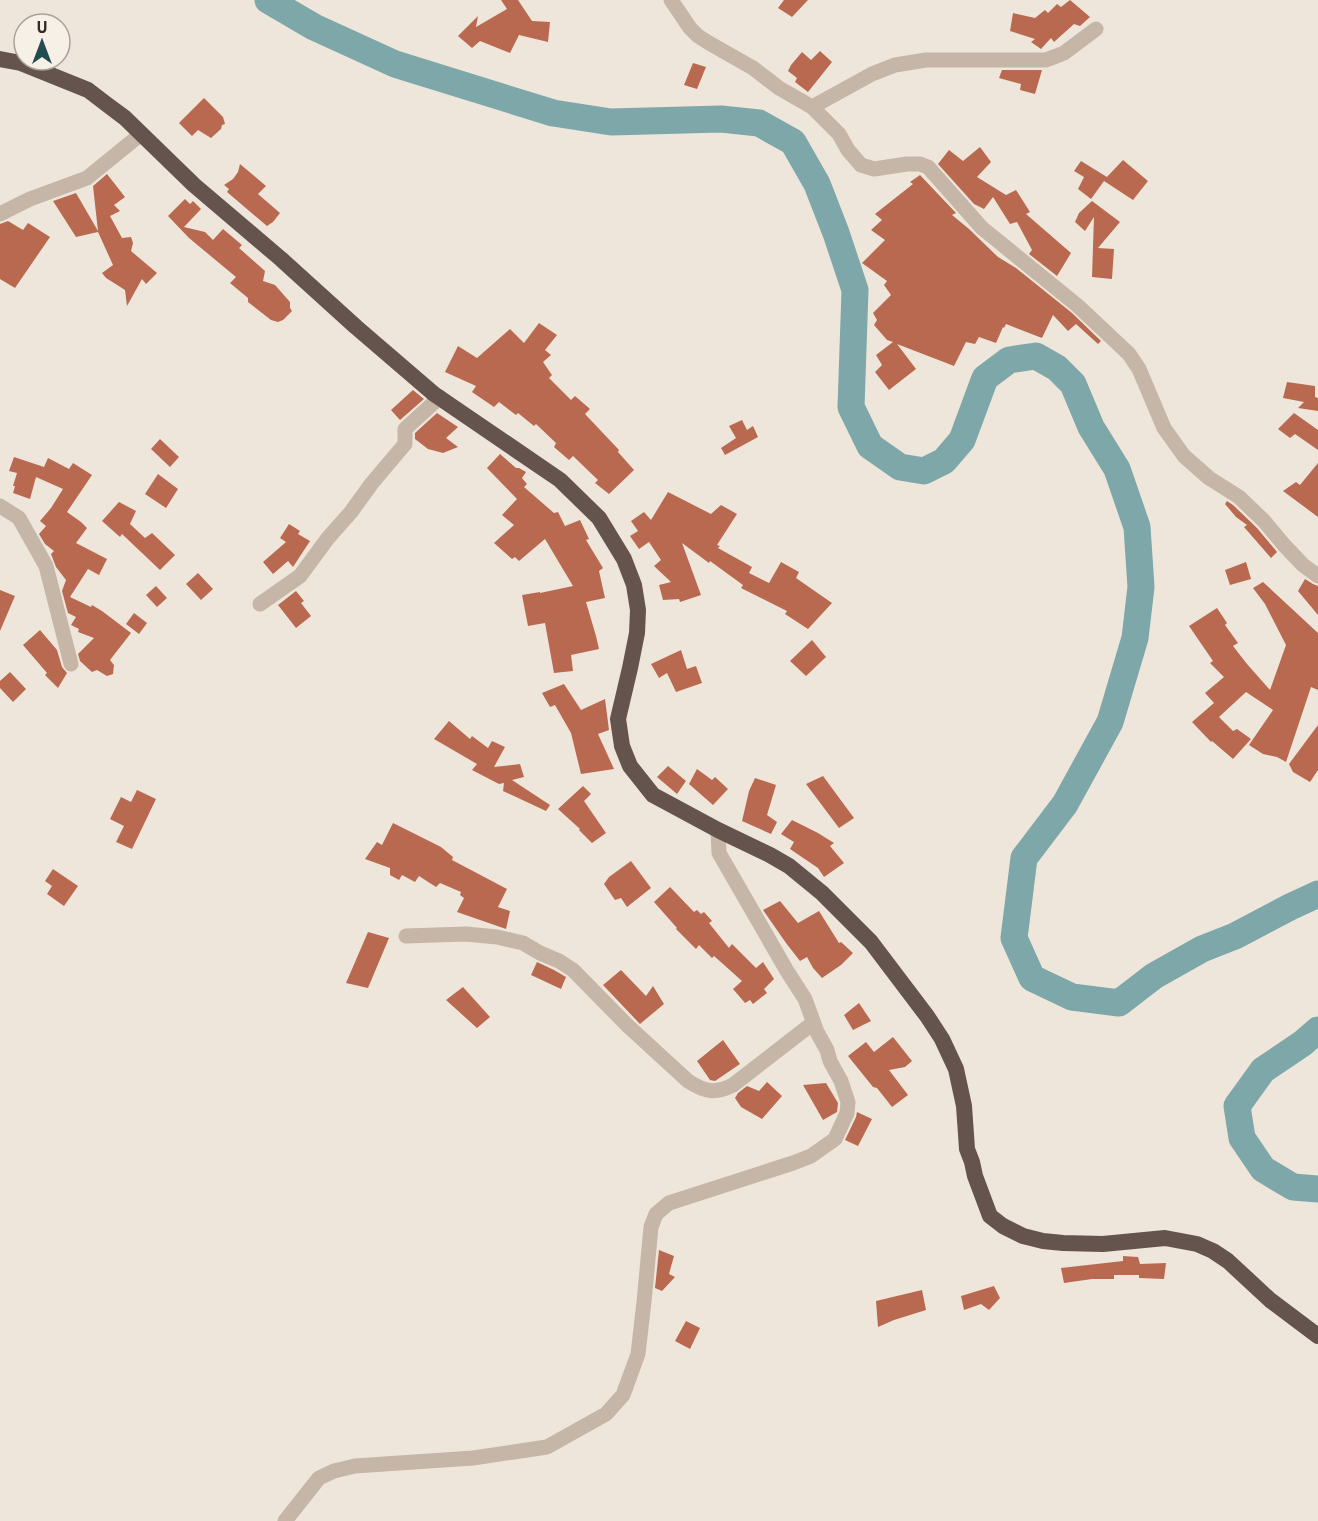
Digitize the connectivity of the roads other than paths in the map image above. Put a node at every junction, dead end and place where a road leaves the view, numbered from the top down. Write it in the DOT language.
graph roads {
  1 [pos="671,0"];
  2 [pos="1096,29"];
  3 [pos="43,72"];
  4 [pos="812,107"];
  5 [pos="141,134"];
  6 [pos="0,214"];
  7 [pos="440,397"];
  8 [pos="0,506"];
  9 [pos="1318,576"];
  10 [pos="260,604"];
  11 [pos="71,664"];
  12 [pos="718,830"];
  13 [pos="406,936"];
  14 [pos="813,1023"];
  15 [pos="1318,1336"];
  16 [pos="285,1521"];
  1 -- 4 [label="street"];
  2 -- 4 [label="street"];
  3 -- 5 [label="highway"];
  4 -- 9 [label="street"];
  5 -- 6 [label="street"];
  5 -- 7 [label="highway"];
  7 -- 10 [label="street"];
  7 -- 12 [label="highway"];
  8 -- 11 [label="street"];
  12 -- 14 [label="street"];
  12 -- 15 [label="highway"];
  13 -- 14 [label="street"];
  14 -- 16 [label="street"];
}
